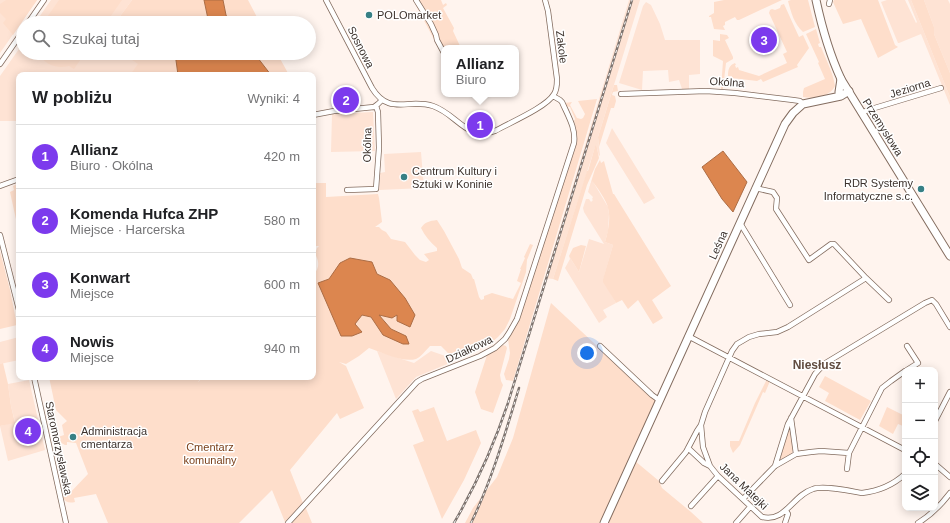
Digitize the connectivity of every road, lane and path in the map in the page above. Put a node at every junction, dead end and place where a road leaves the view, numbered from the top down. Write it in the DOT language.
graph roads {
  1 [pos="44,0"];
  2 [pos="326,0"];
  3 [pos="416,0"];
  4 [pos="545,0"];
  5 [pos="816,0"];
  6 [pos="33,16"];
  7 [pos="16,41"];
  8 [pos="441,47"];
  9 [pos="0,64"];
  10 [pos="841,79"];
  11 [pos="941,88"];
  12 [pos="849,91"];
  13 [pos="839,92"];
  14 [pos="621,94"];
  15 [pos="553,96"];
  16 [pos="829,98"];
  17 [pos="382,100"];
  18 [pos="803,104"];
  19 [pos="376,106"];
  20 [pos="862,113"];
  21 [pos="316,114"];
  22 [pos="16,180"];
  23 [pos="0,186"];
  24 [pos="755,188"];
  25 [pos="347,190"];
  26 [pos="740,223"];
  27 [pos="0,236"];
  28 [pos="950,256"];
  29 [pos="866,278"];
  30 [pos="16,298"];
  31 [pos="889,300"];
  32 [pos="790,305"];
  33 [pos="950,327"];
  34 [pos="688,336"];
  35 [pos="600,346"];
  36 [pos="907,346"];
  37 [pos="729,358"];
  38 [pos="912,367"];
  39 [pos="902,374"];
  40 [pos="35,380"];
  41 [pos="950,392"];
  42 [pos="803,396"];
  43 [pos="660,400"];
  44 [pos="938,415"];
  45 [pos="791,418"];
  46 [pos="701,425"];
  47 [pos="863,428"];
  48 [pos="688,448"];
  49 [pos="902,448"];
  50 [pos="849,453"];
  51 [pos="796,454"];
  52 [pos="710,466"];
  53 [pos="775,466"];
  54 [pos="938,467"];
  55 [pos="847,469"];
  56 [pos="904,475"];
  57 [pos="718,476"];
  58 [pos="950,477"];
  59 [pos="662,481"];
  60 [pos="950,493"];
  61 [pos="743,499"];
  62 [pos="691,506"];
  63 [pos="750,507"];
  64 [pos="786,511"];
  65 [pos="767,521"];
  66 [pos="66,523"];
  67 [pos="288,523"];
  68 [pos="604,523"];
  69 [pos="736,523"];
  70 [pos="785,523"];
  71 [pos="918,523"];
  1 -- 6 [label="street"];
  2 -- 17 [label="street, Sosnowa"];
  3 -- 8 [label="street"];
  4 -- 15 [label="street, Zakole"];
  5 -- 10 [label="street, Przemysłowa"];
  7 -- 9 [label="street"];
  10 -- 12 [label="street, Przemysłowa"];
  10 -- 13 [label="street"];
  11 -- 20 [label="street, Jeziorna"];
  12 -- 13 [label="street, Okólna"];
  12 -- 16 [label="street, Okólna"];
  12 -- 20 [label="street, Przemysłowa"];
  13 -- 16 [label="street, Okólna"];
  14 -- 18 [label="street, Okólna"];
  15 -- 17 [label="street"];
  15 -- 67 [label="street, Działkowa"];
  16 -- 18 [label="street, Okólna"];
  17 -- 19 [label="street"];
  18 -- 24 [label="street, Leśna"];
  19 -- 21 [label="street"];
  19 -- 25 [label="street, Okólna"];
  20 -- 28 [label="street, Przemysłowa"];
  22 -- 23 [label="street"];
  24 -- 26 [label="street, Leśna"];
  24 -- 29 [label="street"];
  26 -- 32 [label="street"];
  26 -- 34 [label="street, Leśna"];
  27 -- 30 [label="street"];
  29 -- 31 [label="street"];
  29 -- 37 [label="street, Jana Matejki"];
  33 -- 42 [label="street"];
  34 -- 37 [label="street"];
  34 -- 43 [label="street, Leśna"];
  35 -- 43 [label="street"];
  36 -- 38 [label="street"];
  37 -- 42 [label="street"];
  37 -- 46 [label="street, Jana Matejki"];
  39 -- 47 [label="street"];
  40 -- 66 [label="street, Staromorzysławska"];
  41 -- 44 [label="street"];
  42 -- 45 [label="street"];
  42 -- 47 [label="street"];
  43 -- 68 [label="street, Leśna"];
  45 -- 51 [label="street"];
  45 -- 53 [label="street"];
  46 -- 48 [label="street, Jana Matejki"];
  46 -- 52 [label="street, Jana Matejki"];
  47 -- 49 [label="street"];
  47 -- 50 [label="street"];
  48 -- 52 [label="street, Jana Matejki"];
  48 -- 59 [label="street"];
  50 -- 51 [label="street"];
  50 -- 55 [label="street"];
  51 -- 53 [label="street"];
  52 -- 57 [label="street, Jana Matejki"];
  53 -- 61 [label="street"];
  54 -- 58 [label="street"];
  56 -- 64 [label="street, Jana Matejki"];
  57 -- 61 [label="street, Jana Matejki"];
  57 -- 62 [label="street"];
  60 -- 71 [label="street"];
  61 -- 63 [label="street, Jana Matejki"];
  63 -- 65 [label="street, Jana Matejki"];
  63 -- 69 [label="street"];
  64 -- 65 [label="street, Jana Matejki"];
  64 -- 70 [label="street"];
}
